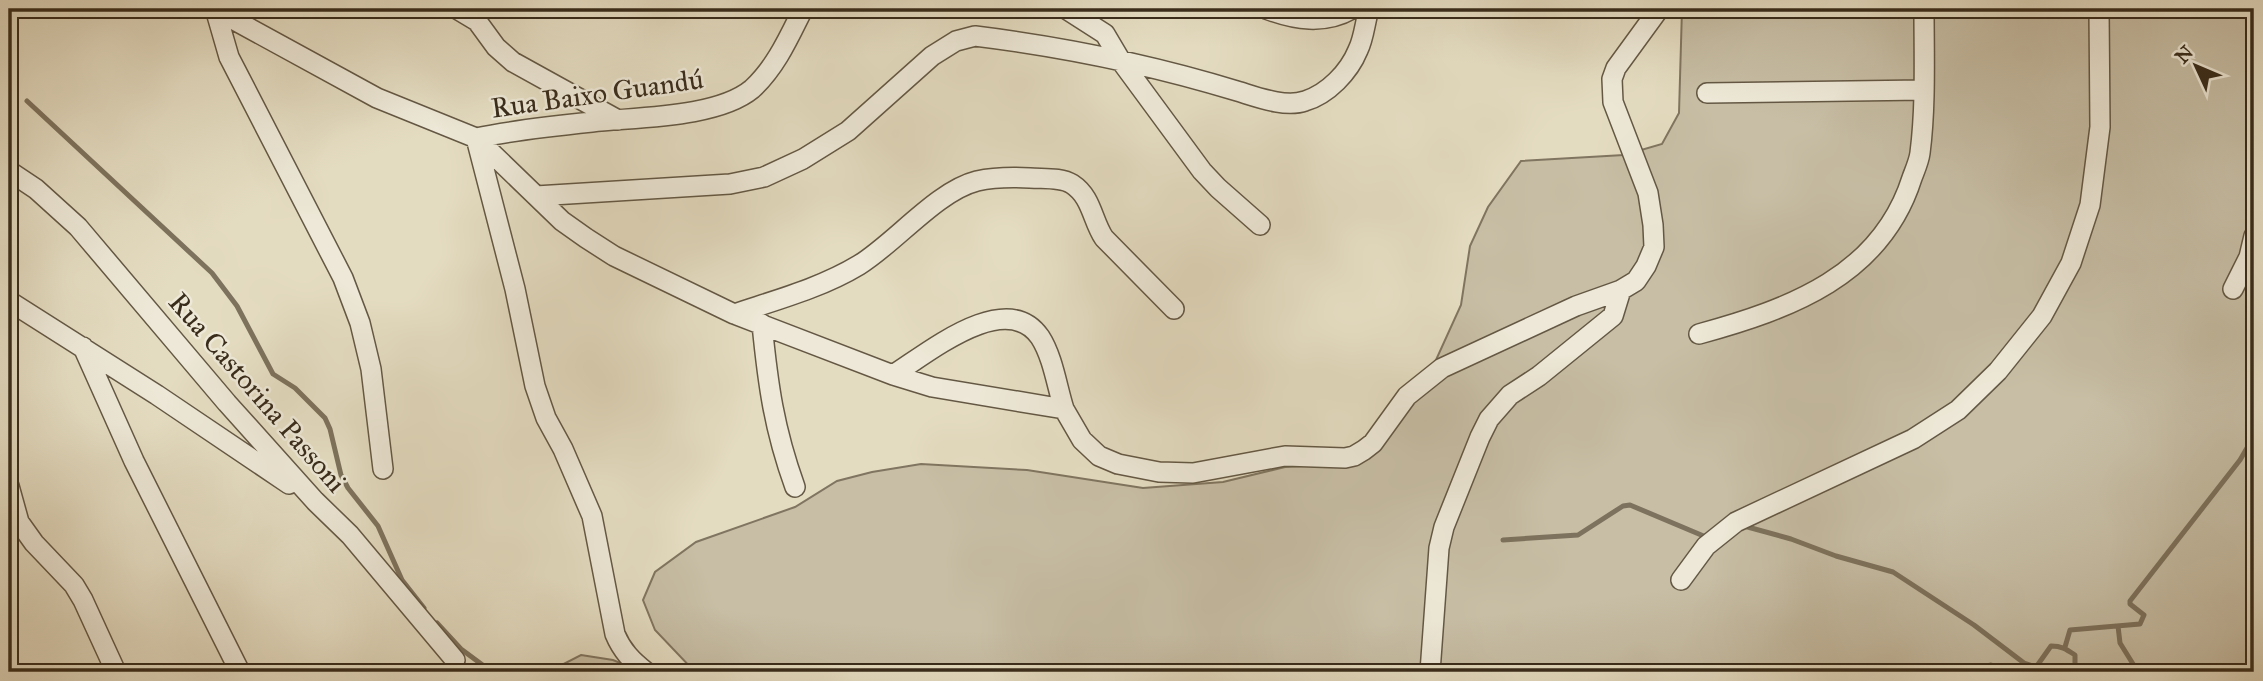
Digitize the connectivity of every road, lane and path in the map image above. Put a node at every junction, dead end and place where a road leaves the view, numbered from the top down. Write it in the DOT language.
graph roads {
  1 [pos="457,9"];
  2 [pos="803,9"];
  3 [pos="1066,9"];
  4 [pos="1266,9"];
  5 [pos="1352,9"];
  6 [pos="1369,9"];
  7 [pos="1659,9"];
  8 [pos="1924,9"];
  9 [pos="2098,9"];
  10 [pos="215,10"];
  11 [pos="1305,14"];
  12 [pos="1121,61"];
  13 [pos="1923,90"];
  14 [pos="1707,93"];
  15 [pos="618,121"];
  16 [pos="476,138"];
  17 [pos="9,172"];
  18 [pos="536,196"];
  19 [pos="1260,225"];
  20 [pos="2254,236"];
  21 [pos="2233,289"];
  22 [pos="1621,290"];
  23 [pos="9,301"];
  24 [pos="1174,309"];
  25 [pos="734,314"];
  26 [pos="762,324"];
  27 [pos="1699,334"];
  28 [pos="83,347"];
  29 [pos="893,375"];
  30 [pos="1064,409"];
  31 [pos="383,469"];
  32 [pos="9,486"];
  33 [pos="795,487"];
  34 [pos="315,501"];
  35 [pos="1681,580"];
  36 [pos="455,660"];
  37 [pos="116,672"];
  38 [pos="240,672"];
  39 [pos="646,672"];
  40 [pos="1430,672"];
  1 -- 15 [label="street"];
  2 -- 15 [label="street, Rua Baixo Guandú"];
  3 -- 12 [label="street"];
  4 -- 11 [label="street"];
  5 -- 11 [label="street"];
  6 -- 12 [label="street"];
  7 -- 22 [label="street"];
  8 -- 13 [label="street"];
  9 -- 35 [label="street"];
  10 -- 16 [label="street"];
  10 -- 31 [label="street"];
  12 -- 18 [label="street"];
  12 -- 19 [label="street"];
  13 -- 14 [label="street"];
  13 -- 27 [label="street"];
  15 -- 16 [label="street, Rua Baixo Guandú"];
  16 -- 18 [label="street"];
  16 -- 39 [label="street"];
  17 -- 34 [label="street, Rua Castorina Passoni"];
  18 -- 25 [label="street"];
  20 -- 21 [label="street"];
  22 -- 30 [label="street"];
  22 -- 40 [label="street"];
  23 -- 28 [label="street"];
  24 -- 25 [label="street"];
  25 -- 26 [label="street"];
  26 -- 29 [label="street"];
  26 -- 33 [label="street"];
  28 -- 34 [label="street"];
  28 -- 38 [label="street"];
  29 -- 30 [label="street"];
  29 -- 30 [label="street"];
  32 -- 37 [label="street"];
  34 -- 36 [label="street, Rua Castorina Passoni"];
}
